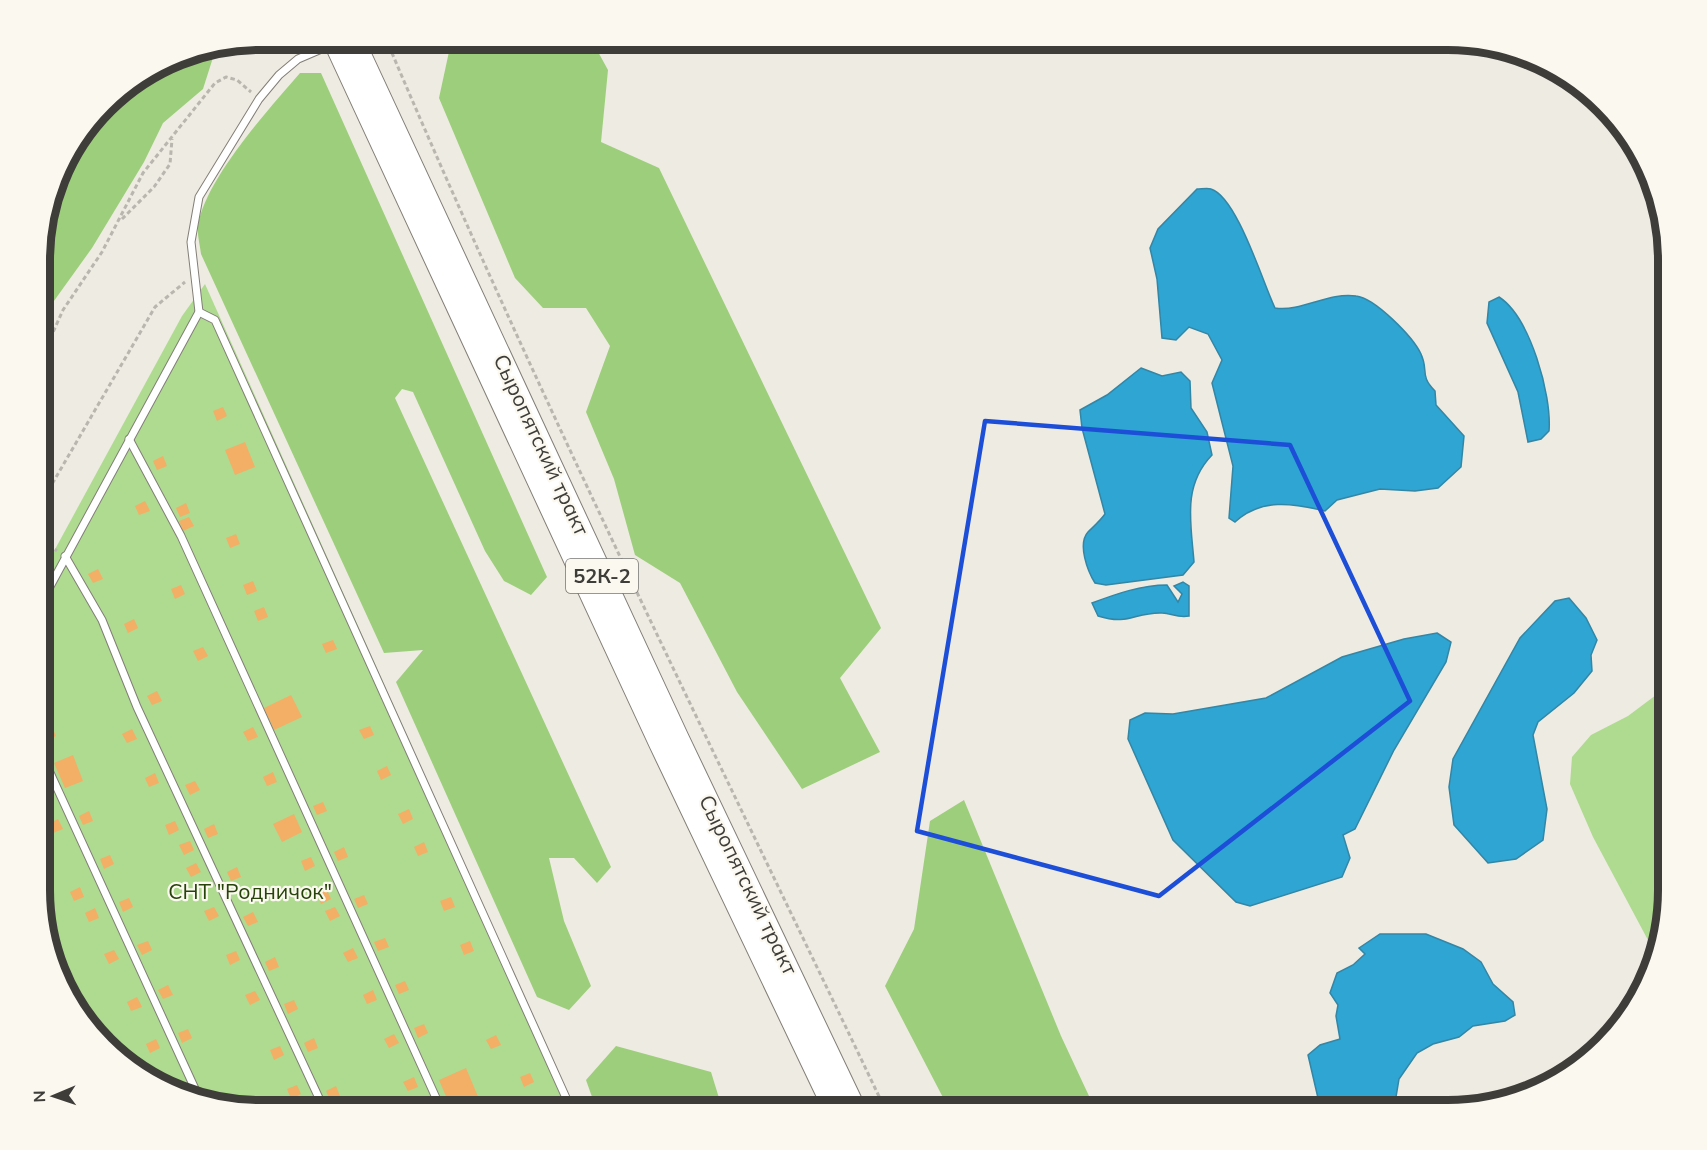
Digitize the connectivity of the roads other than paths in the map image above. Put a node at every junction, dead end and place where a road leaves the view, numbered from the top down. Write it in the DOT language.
graph roads {
  1 [pos="314,50"];
  2 [pos="345,50"];
  3 [pos="345,50"];
  4 [pos="200,312"];
  5 [pos="129,439"];
  6 [pos="65,556"];
  7 [pos="50,585"];
  8 [pos="50,773"];
  9 [pos="196,1090"];
  10 [pos="320,1100"];
  11 [pos="437,1100"];
  12 [pos="567,1100"];
  13 [pos="830,1100"];
  14 [pos="851,1100"];
  1 -- 4 [label="lane"];
  2 -- 13 [label="main road, Сыропятский тракт / 52К-2"];
  3 -- 14 [label="main road, Сыропятский тракт / 52К-2"];
  4 -- 5 [label="lane"];
  4 -- 12 [label="lane"];
  5 -- 6 [label="lane"];
  5 -- 11 [label="lane"];
  6 -- 7 [label="lane"];
  6 -- 10 [label="lane"];
  8 -- 9 [label="lane"];
}
